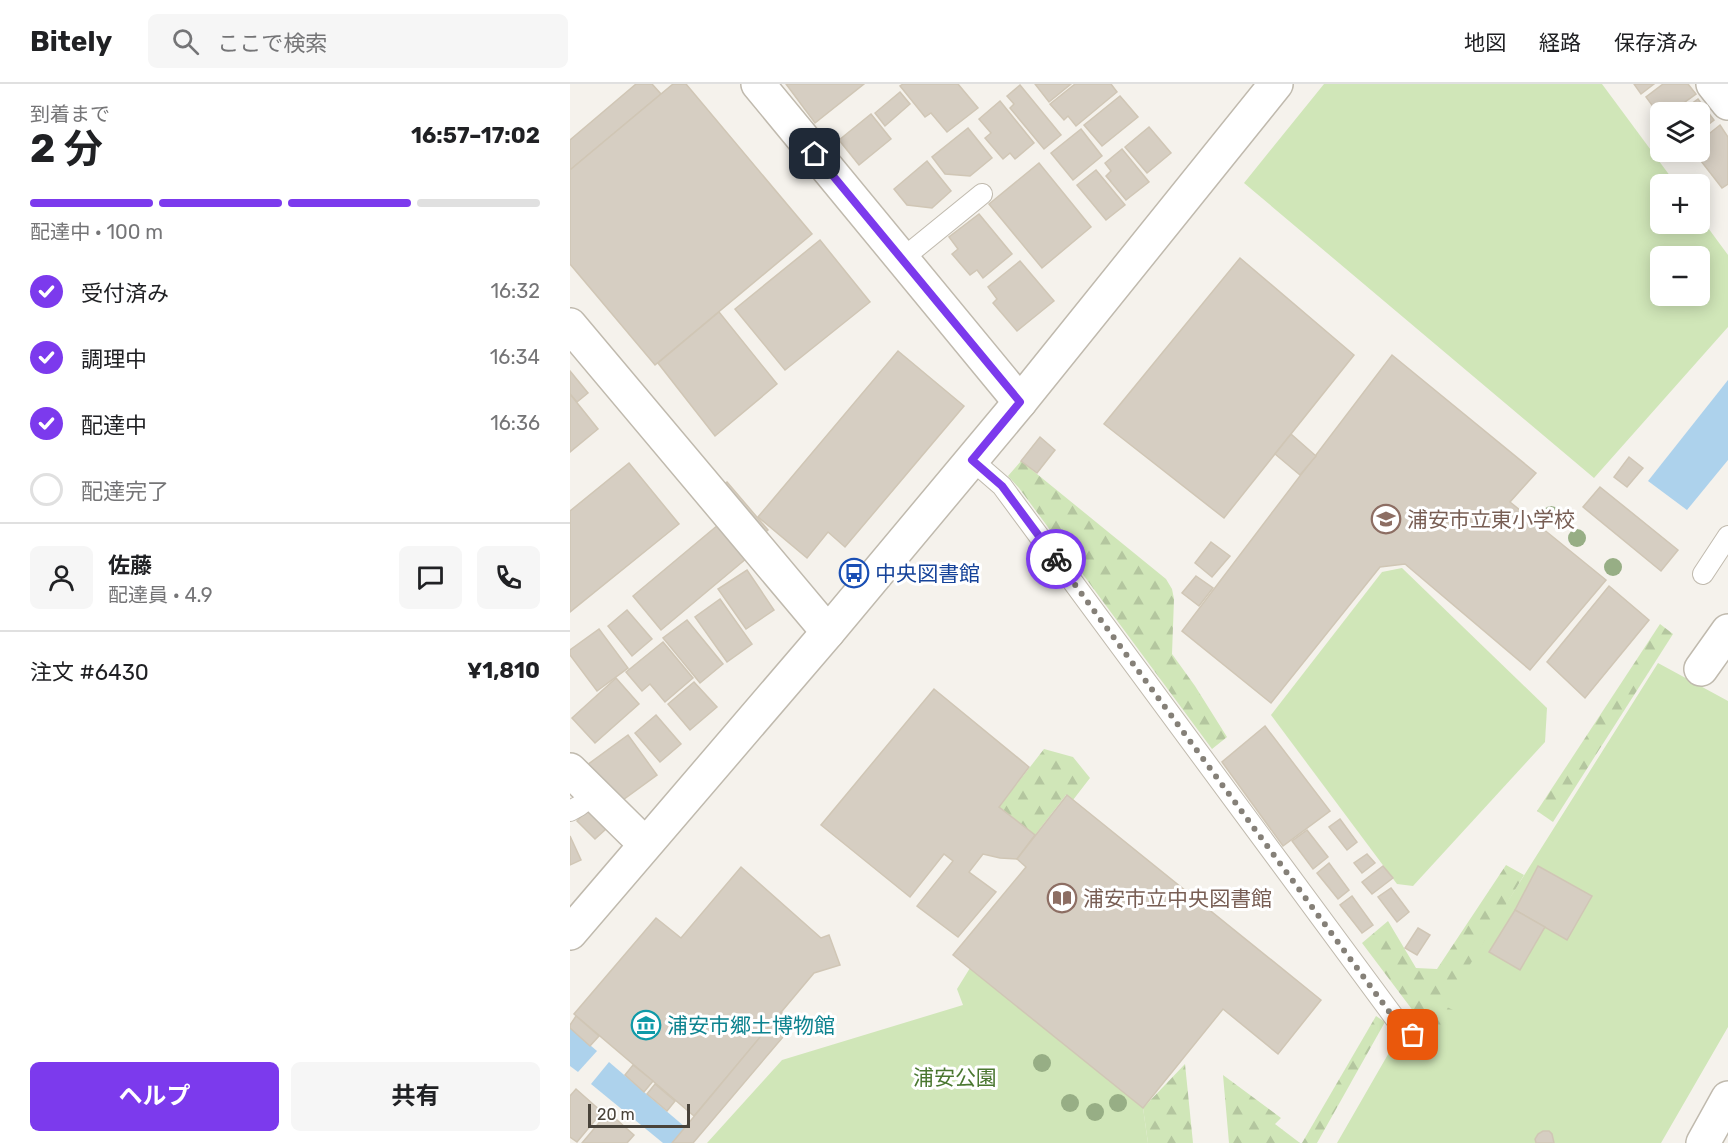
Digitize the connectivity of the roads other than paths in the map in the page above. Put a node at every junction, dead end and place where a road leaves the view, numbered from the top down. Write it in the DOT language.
graph roads {
  1 [pos="758,84"];
  2 [pos="1276,84"];
  3 [pos="1713,84"];
  4 [pos="1728,103"];
  5 [pos="982,194"];
  6 [pos="902,259"];
  7 [pos="570,325"];
  8 [pos="1020,402"];
  9 [pos="972,460"];
  10 [pos="1728,536"];
  11 [pos="1702,574"];
  12 [pos="1728,631"];
  13 [pos="828,632"];
  14 [pos="1701,669"];
  15 [pos="570,770"];
  16 [pos="582,802"];
  17 [pos="645,844"];
  18 [pos="570,933"];
  19 [pos="1413,1035"];
  20 [pos="1728,1098"];
  21 [pos="1703,1143"];
  1 -- 6 [label="street"];
  2 -- 8 [label="street"];
  3 -- 4 [label="street"];
  5 -- 6 [label="lane"];
  6 -- 8 [label="street"];
  7 -- 13 [label="street"];
  8 -- 9 [label="street"];
  9 -- 13 [label="street"];
  9 -- 19 [label="lane"];
  10 -- 11 [label="lane"];
  12 -- 14 [label="street"];
  13 -- 17 [label="street"];
  15 -- 16 [label="street"];
  16 -- 17 [label="street"];
  17 -- 18 [label="street"];
  20 -- 21 [label="street"];
}
